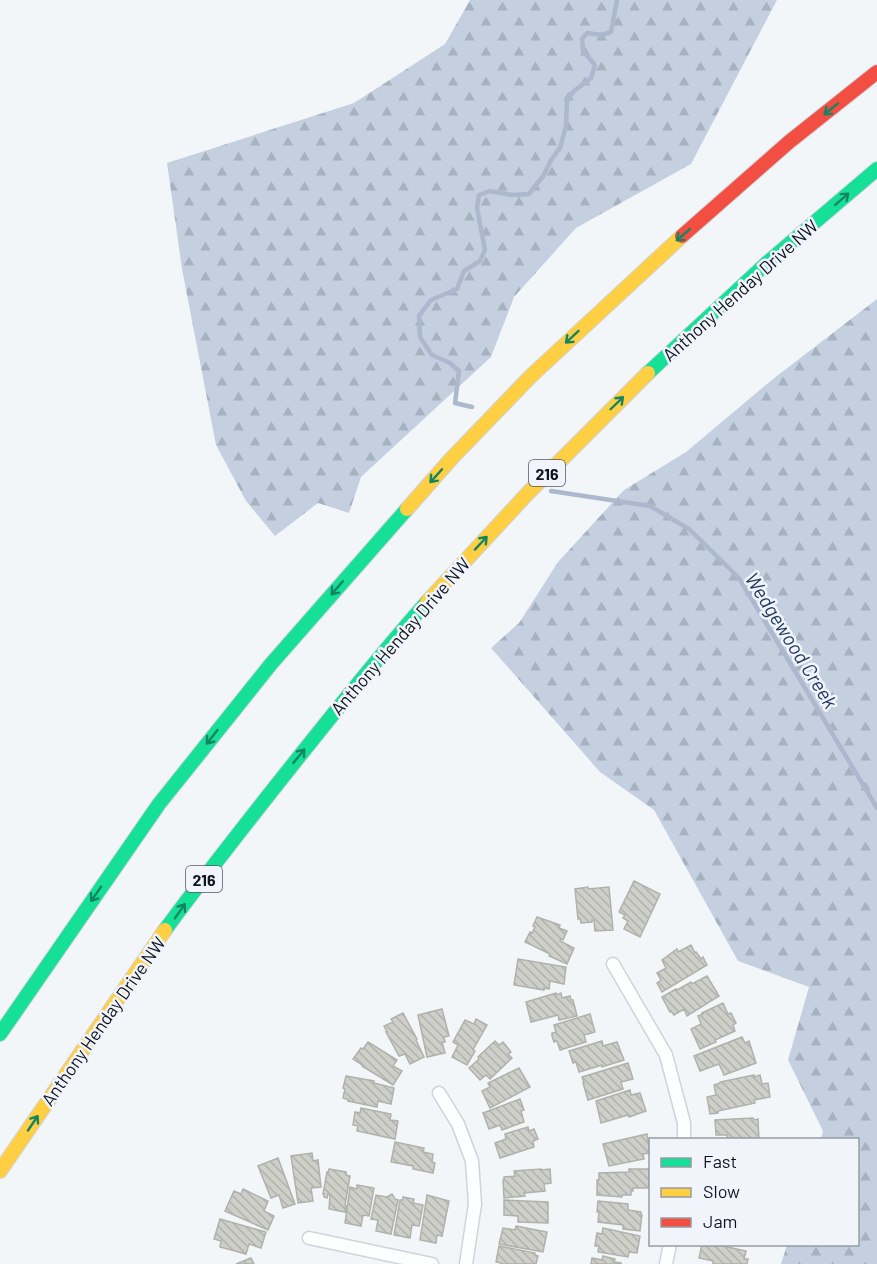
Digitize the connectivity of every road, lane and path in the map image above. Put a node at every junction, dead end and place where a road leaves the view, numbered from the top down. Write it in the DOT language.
graph roads {
  1 [pos="877,72"];
  2 [pos="877,169"];
  3 [pos="613,964"];
  4 [pos="31,988"];
  5 [pos="0,1026"];
  6 [pos="0,1034"];
  7 [pos="439,1093"];
  8 [pos="684,1138"];
  9 [pos="0,1171"];
  10 [pos="309,1238"];
  11 [pos="670,1246"];
  12 [pos="432,1264"];
  13 [pos="466,1264"];
  14 [pos="666,1264"];
  1 -- 4 [label="highway, one-way"];
  9 -- 2 [label="highway, Anthony Henday Drive NW / 216, one-way"];
  3 -- 8 [label="street"];
  4 -- 5 [label="highway"];
  4 -- 6 [label="highway"];
  7 -- 13 [label="street"];
  10 -- 12 [label="street"];
  11 -- 14 [label="street"];
}
